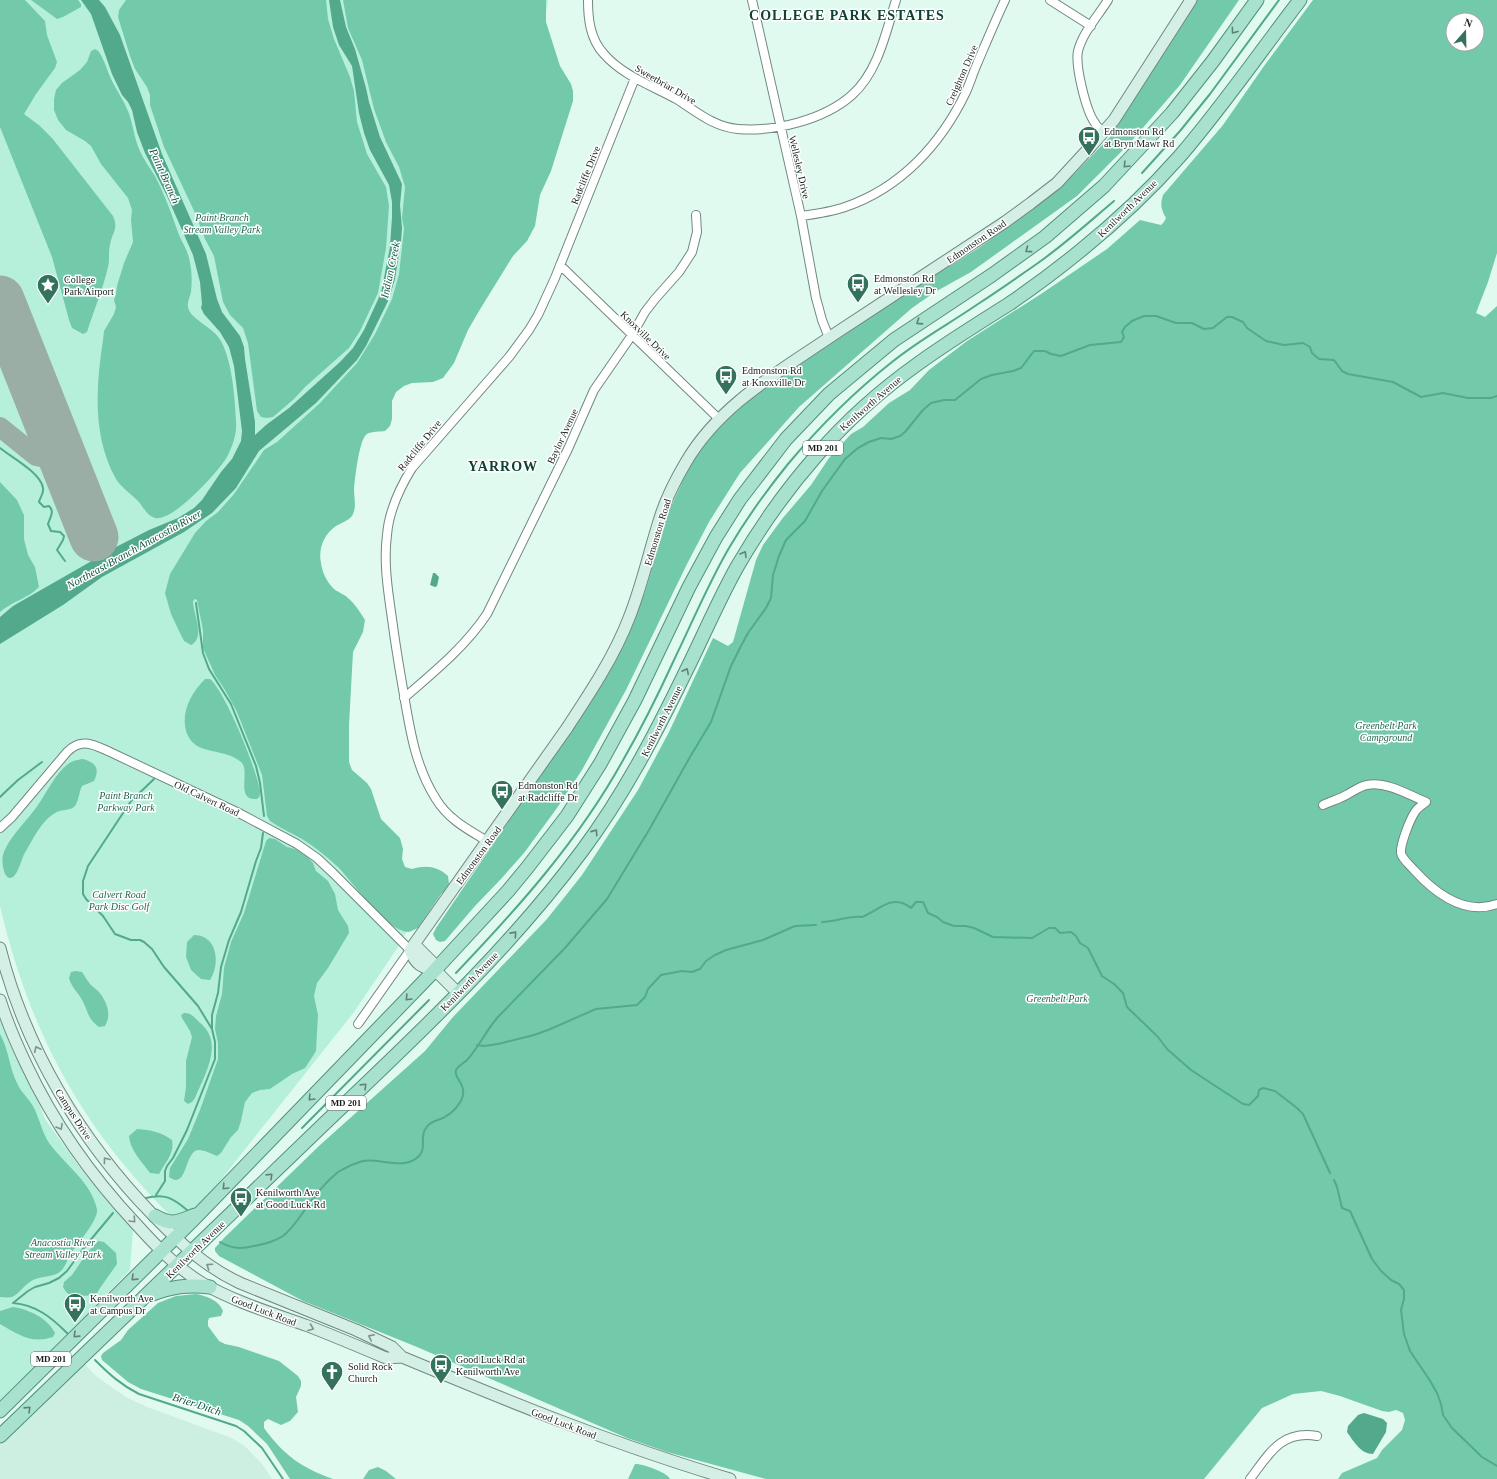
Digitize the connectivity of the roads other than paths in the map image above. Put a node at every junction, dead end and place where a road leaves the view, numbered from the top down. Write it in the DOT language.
graph roads {
  1 [pos="588,0"];
  2 [pos="752,0"];
  3 [pos="896,0"];
  4 [pos="1005,0"];
  5 [pos="1050,0"];
  6 [pos="1108,0"];
  7 [pos="1191,0"];
  8 [pos="1257,0"];
  9 [pos="1300,0"];
  10 [pos="1091,26"];
  11 [pos="635,78"];
  12 [pos="780,127"];
  13 [pos="1104,132"];
  14 [pos="696,215"];
  15 [pos="801,216"];
  16 [pos="560,265"];
  17 [pos="632,335"];
  18 [pos="829,338"];
  19 [pos="718,419"];
  20 [pos="404,698"];
  21 [pos="1323,805"];
  22 [pos="0,828"];
  23 [pos="487,840"];
  24 [pos="1497,904"];
  25 [pos="0,948"];
  26 [pos="410,950"];
  27 [pos="435,970"];
  28 [pos="458,992"];
  29 [pos="0,1000"];
  30 [pos="358,1024"];
  31 [pos="200,1213"];
  32 [pos="155,1216"];
  33 [pos="175,1238"];
  34 [pos="162,1251"];
  35 [pos="191,1252"];
  36 [pos="178,1265"];
  37 [pos="210,1287"];
  38 [pos="145,1297"];
  39 [pos="402,1357"];
  40 [pos="0,1411"];
  41 [pos="0,1436"];
  42 [pos="1316,1436"];
  43 [pos="713,1476"];
  44 [pos="730,1479"];
  45 [pos="1250,1479"];
  1 -- 11 [label="street, Sweetbriar Drive"];
  2 -- 12 [label="street, Wellesley Drive"];
  3 -- 12 [label="street, Sweetbriar Drive"];
  4 -- 15 [label="street, Creighton Drive"];
  5 -- 10 [label="street"];
  6 -- 10 [label="street"];
  7 -- 13 [label="main road, Edmonston Road"];
  8 -- 27 [label="main road, MD 201, one-way"];
  28 -- 9 [label="main road, Kenilworth Avenue / MD 201, one-way"];
  10 -- 13 [label="street"];
  11 -- 12 [label="street, Sweetbriar Drive"];
  11 -- 16 [label="street, Radcliffe Drive"];
  12 -- 15 [label="street, Wellesley Drive"];
  13 -- 18 [label="main road, Edmonston Road"];
  14 -- 17 [label="street, Baylor Avenue"];
  15 -- 18 [label="street, Wellesley Drive"];
  16 -- 17 [label="street, Knoxville Drive"];
  16 -- 20 [label="street, Radcliffe Drive"];
  17 -- 19 [label="street, Knoxville Drive"];
  17 -- 20 [label="street, Baylor Avenue"];
  18 -- 19 [label="main road, Edmonston Road"];
  19 -- 23 [label="main road, Edmonston Road"];
  20 -- 23 [label="street, Radcliffe Drive"];
  21 -- 24 [label="street"];
  22 -- 26 [label="street, Old Calvert Road"];
  23 -- 26 [label="main road, Edmonston Road"];
  32 -- 25 [label="main road, Campus Drive, one-way"];
  26 -- 27 [label="main road, Old Calvert Road"];
  26 -- 30 [label="street, Edmonston Road"];
  27 -- 28 [label="main road, Old Calvert Road"];
  27 -- 31 [label="main road, MD 201, one-way"];
  35 -- 28 [label="main road, Kenilworth Avenue / MD 201, one-way"];
  29 -- 34 [label="main road, Campus Drive, one-way"];
  31 -- 32 [label="main road"];
  31 -- 33 [label="main road, MD 201"];
  32 -- 33 [label="main road, Campus Drive"];
  33 -- 34 [label="main road, MD 201"];
  33 -- 35 [label="main road, Campus Drive"];
  34 -- 36 [label="main road, Campus Drive"];
  34 -- 40 [label="main road, MD 201, one-way"];
  35 -- 36 [label="main road, Kenilworth Avenue / MD 201"];
  39 -- 35 [label="main road, Good Luck Road, one-way"];
  36 -- 37 [label="main road, Good Luck Road"];
  36 -- 38 [label="main road, Kenilworth Avenue / MD 201"];
  37 -- 38 [label="main road"];
  37 -- 39 [label="main road, Good Luck Road, one-way"];
  41 -- 38 [label="main road, Kenilworth Avenue / MD 201, one-way"];
  39 -- 43 [label="main road, Good Luck Road"];
  42 -- 45 [label="street"];
  43 -- 44 [label="main road, Good Luck Road"];
}
